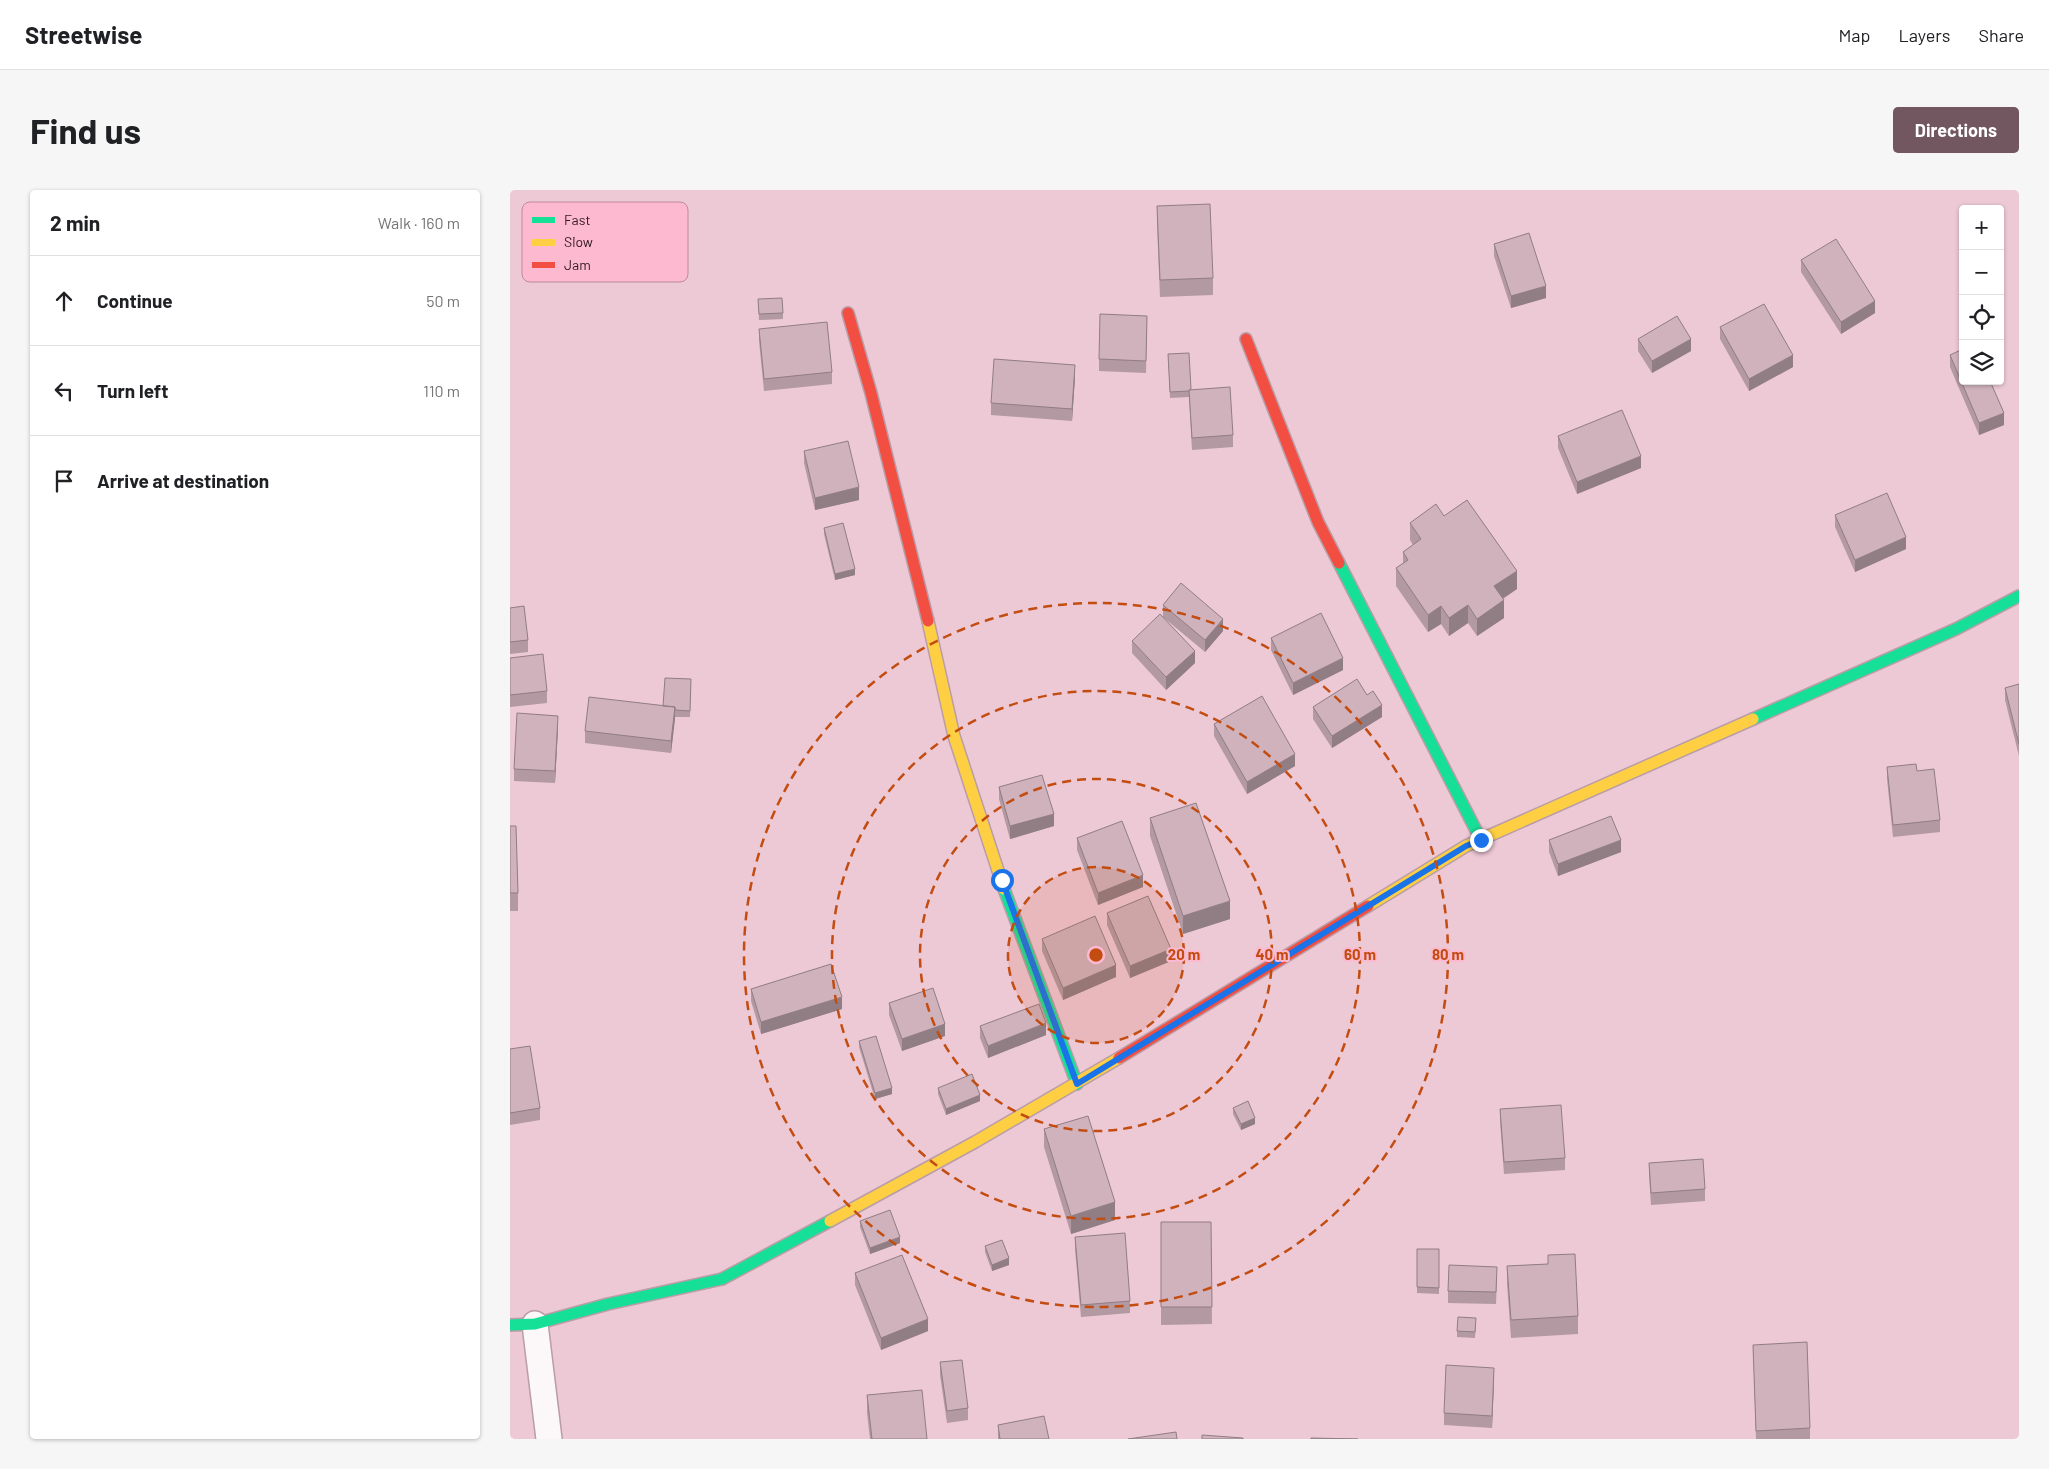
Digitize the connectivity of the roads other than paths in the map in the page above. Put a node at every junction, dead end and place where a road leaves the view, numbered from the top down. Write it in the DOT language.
graph roads {
  1 [pos="848,313"];
  2 [pos="1246,339"];
  3 [pos="2019,596"];
  4 [pos="1481,840"];
  5 [pos="1077,1084"];
  6 [pos="535,1324"];
  7 [pos="510,1325"];
  8 [pos="549,1439"];
  1 -- 5 [label="street"];
  2 -- 4 [label="street"];
  3 -- 4 [label="street"];
  4 -- 5 [label="street"];
  5 -- 6 [label="street"];
  6 -- 7 [label="street"];
  6 -- 8 [label="street"];
}
